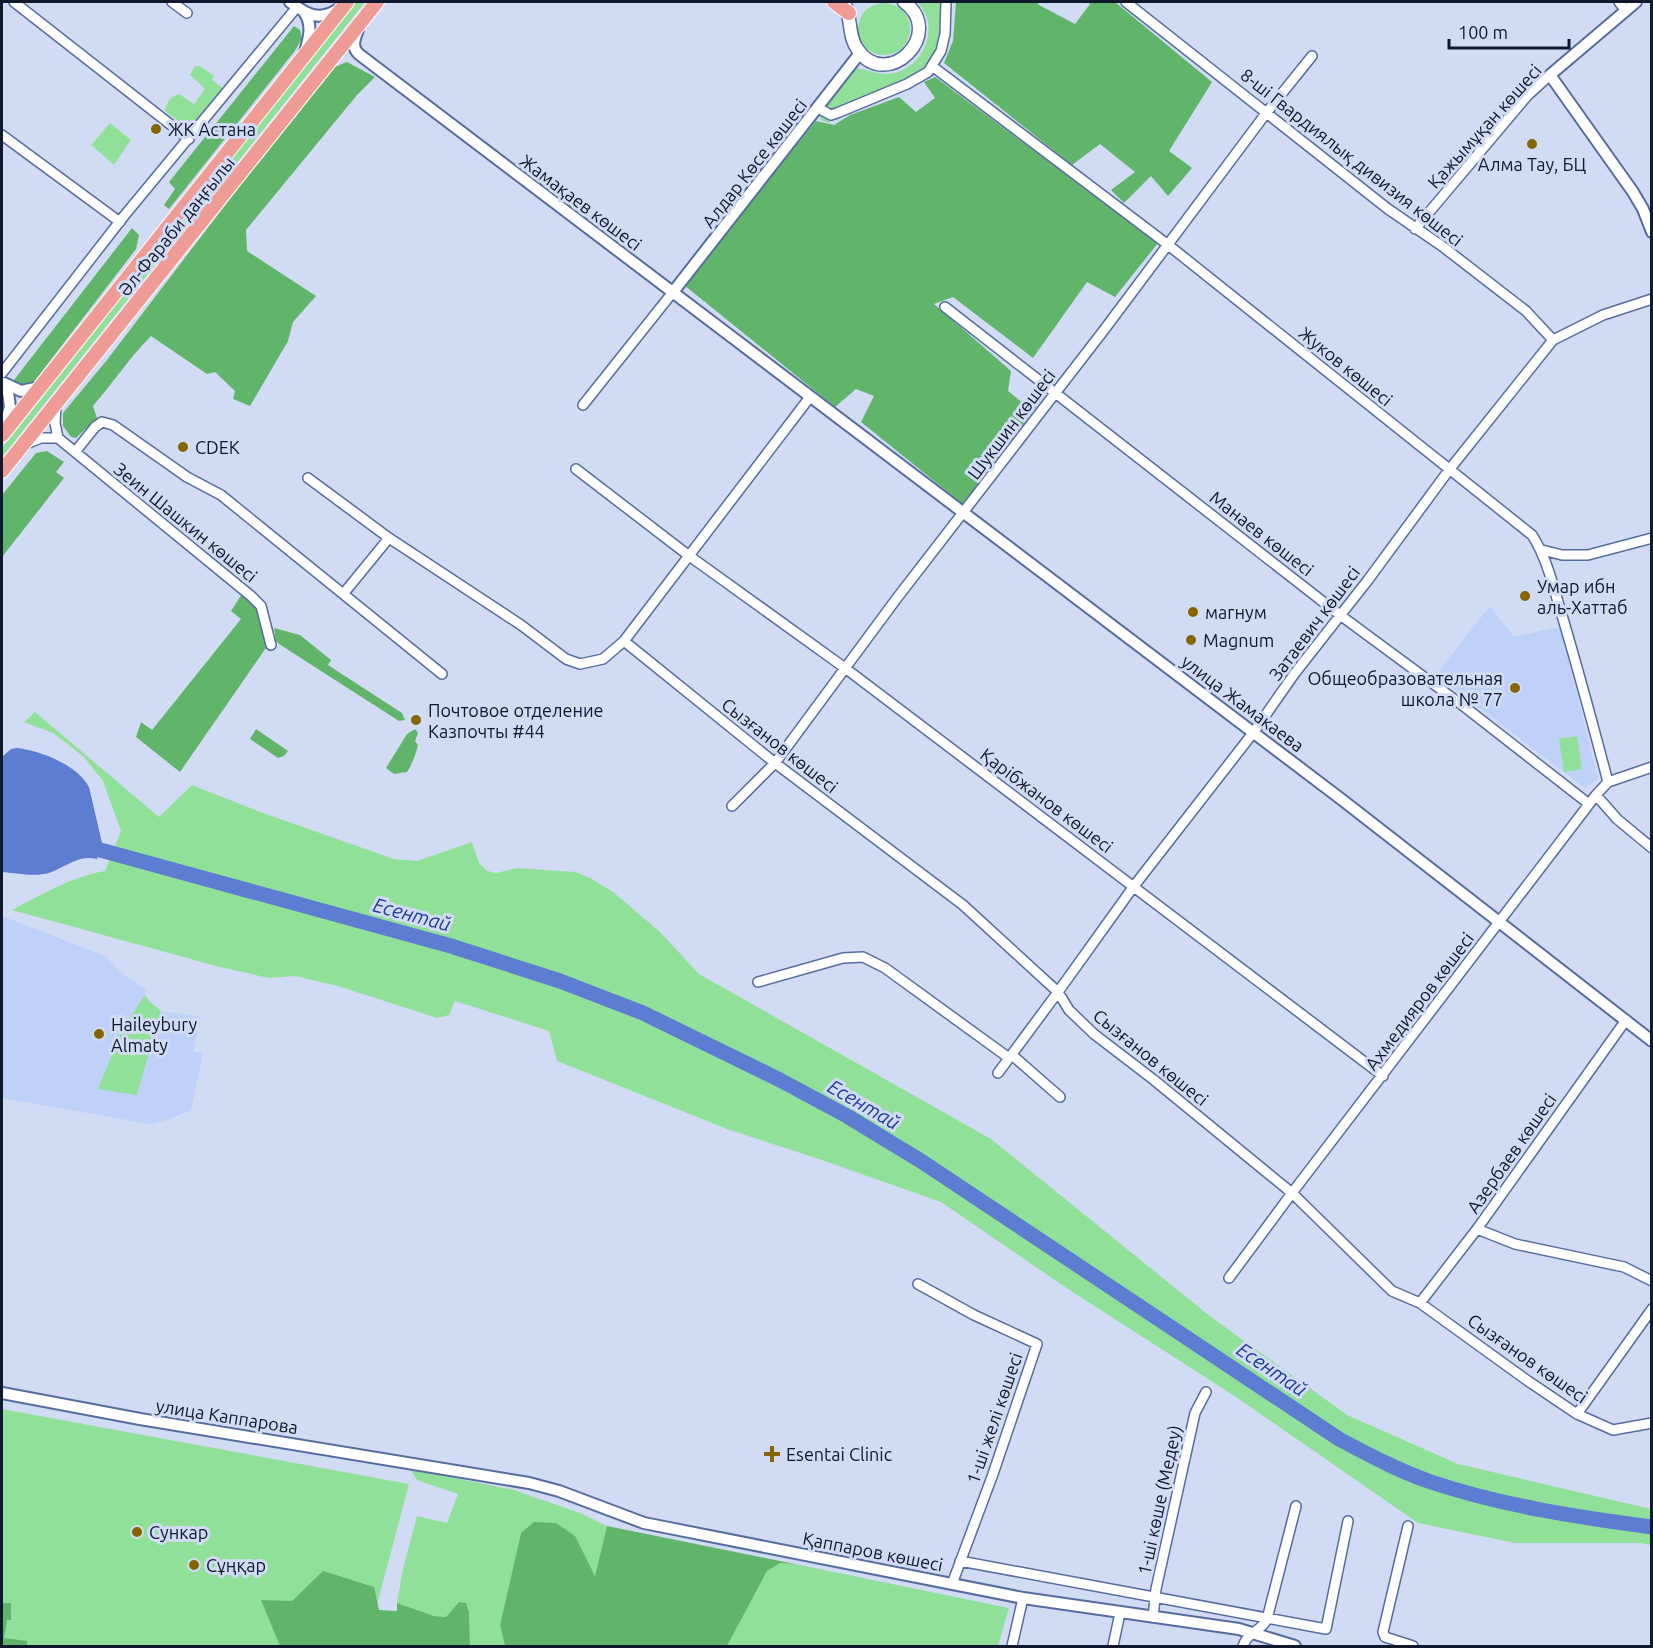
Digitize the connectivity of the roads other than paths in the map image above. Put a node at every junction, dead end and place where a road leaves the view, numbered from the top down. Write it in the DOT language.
graph roads {
  1 [pos="15,2"];
  2 [pos="172,2"];
  3 [pos="377,2"];
  4 [pos="834,2"];
  5 [pos="904,2"];
  6 [pos="946,2"];
  7 [pos="1128,2"];
  8 [pos="1636,2"];
  9 [pos="346,3"];
  10 [pos="1623,6"];
  11 [pos="297,7"];
  12 [pos="846,7"];
  13 [pos="187,13"];
  14 [pos="360,23"];
  15 [pos="860,53"];
  16 [pos="360,56"];
  17 [pos="1312,56"];
  18 [pos="302,58"];
  19 [pos="932,66"];
  20 [pos="324,67"];
  21 [pos="1550,75"];
  22 [pos="818,108"];
  23 [pos="1268,112"];
  24 [pos="2,135"];
  25 [pos="189,139"];
  26 [pos="120,222"];
  27 [pos="1415,229"];
  28 [pos="1652,232"];
  29 [pos="1167,244"];
  30 [pos="673,292"];
  31 [pos="1652,299"];
  32 [pos="945,307"];
  33 [pos="1553,340"];
  34 [pos="2,373"];
  35 [pos="4,383"];
  36 [pos="40,387"];
  37 [pos="1056,392"];
  38 [pos="810,396"];
  39 [pos="56,404"];
  40 [pos="583,405"];
  41 [pos="2,433"];
  42 [pos="58,438"];
  43 [pos="21,447"];
  44 [pos="75,453"];
  45 [pos="576,469"];
  46 [pos="1449,470"];
  47 [pos="2,471"];
  48 [pos="308,478"];
  49 [pos="965,513"];
  50 [pos="389,538"];
  51 [pos="1652,538"];
  52 [pos="1542,550"];
  53 [pos="688,555"];
  54 [pos="344,593"];
  55 [pos="1340,615"];
  56 [pos="624,641"];
  57 [pos="271,645"];
  58 [pos="845,668"];
  59 [pos="442,674"];
  60 [pos="1253,733"];
  61 [pos="776,763"];
  62 [pos="1652,767"];
  63 [pos="1608,782"];
  64 [pos="1596,795"];
  65 [pos="1589,804"];
  66 [pos="732,806"];
  67 [pos="1652,848"];
  68 [pos="1134,886"];
  69 [pos="1500,922"];
  70 [pos="758,982"];
  71 [pos="1058,992"];
  72 [pos="1626,1020"];
  73 [pos="1652,1041"];
  74 [pos="1010,1056"];
  75 [pos="998,1073"];
  76 [pos="1383,1076"];
  77 [pos="1060,1097"];
  78 [pos="1292,1193"];
  79 [pos="1477,1228"];
  80 [pos="1229,1278"];
  81 [pos="1652,1281"];
  82 [pos="918,1284"];
  83 [pos="1420,1303"];
  84 [pos="1652,1309"];
  85 [pos="1206,1392"];
  86 [pos="2,1393"];
  87 [pos="1576,1413"];
  88 [pos="1652,1423"];
  89 [pos="448,1469"];
  90 [pos="1296,1506"];
  91 [pos="1348,1521"];
  92 [pos="1408,1526"];
  93 [pos="960,1561"];
  94 [pos="952,1584"];
  95 [pos="1023,1598"];
  96 [pos="1156,1598"];
  97 [pos="1120,1613"];
  98 [pos="1153,1617"];
  99 [pos="1267,1619"];
  100 [pos="1251,1633"];
  101 [pos="1393,1644"];
  102 [pos="1012,1647"];
  103 [pos="1113,1647"];
  104 [pos="1243,1647"];
  105 [pos="1295,1647"];
  106 [pos="1413,1647"];
  1 -- 25 [label="street"];
  2 -- 13 [label="street"];
  3 -- 14 [label="main road, Әл-Фараби даңғылы"];
  4 -- 12 [label="main road"];
  5 -- 15 [label="main road"];
  6 -- 19 [label="street"];
  7 -- 23 [label="street, 8-ші Гвардиялық дивизия көшесі"];
  8 -- 10 [label="street, Қажымұқан көшесі"];
  9 -- 11 [label="street"];
  9 -- 18 [label="main road, Әл-Фараби даңғылы"];
  10 -- 21 [label="street, Қажымұқан көшесі"];
  11 -- 18 [label="street"];
  11 -- 25 [label="street"];
  12 -- 15 [label="main road"];
  14 -- 16 [label="street"];
  14 -- 20 [label="main road, Әл-Фараби даңғылы"];
  15 -- 22 [label="street, Алдар Көсе көшесі"];
  16 -- 20 [label="street"];
  16 -- 30 [label="street, Жамақаев көшесі"];
  17 -- 23 [label="street, Шукшин көшесі"];
  18 -- 36 [label="main road, Әл-Фараби даңғылы"];
  19 -- 22 [label="street"];
  19 -- 29 [label="street, Жуков көшесі"];
  20 -- 39 [label="main road, Әл-Фараби даңғылы"];
  21 -- 27 [label="street, Қажымұқан көшесі"];
  21 -- 28 [label="street"];
  22 -- 30 [label="street, Алдар Көсе көшесі"];
  23 -- 27 [label="street, 8-ші Гвардиялық дивизия көшесі"];
  23 -- 29 [label="street, Шукшин көшесі"];
  24 -- 26 [label="street"];
  25 -- 26 [label="street"];
  26 -- 34 [label="street"];
  27 -- 33 [label="street, 8-ші Гвардиялық дивизия көшесі"];
  29 -- 37 [label="street, Шукшин көшесі"];
  29 -- 46 [label="street, Жуков көшесі"];
  30 -- 38 [label="street, Жамақаев көшесі"];
  30 -- 40 [label="street"];
  31 -- 33 [label="street, Затаевич көшесі"];
  32 -- 37 [label="street, Манаев көшесі"];
  33 -- 46 [label="street, Затаевич көшесі"];
  35 -- 36 [label="street"];
  35 -- 41 [label="street"];
  36 -- 41 [label="main road, Әл-Фараби даңғылы"];
  37 -- 49 [label="street, Шукшин көшесі"];
  37 -- 55 [label="street, Манаев көшесі"];
  38 -- 49 [label="street, улица Жамакаева"];
  38 -- 53 [label="street"];
  39 -- 42 [label="street"];
  39 -- 43 [label="main road, Әл-Фараби даңғылы"];
  42 -- 43 [label="street"];
  42 -- 44 [label="street, Зеин Шашкин көшесі"];
  43 -- 47 [label="main road, Әл-Фараби даңғылы"];
  44 -- 54 [label="street"];
  44 -- 57 [label="street, Зеин Шашкин көшесі"];
  45 -- 53 [label="street, Қарібжанов көшесі"];
  46 -- 52 [label="street, Жуков көшесі"];
  46 -- 55 [label="street, Затаевич көшесі"];
  48 -- 50 [label="street"];
  49 -- 58 [label="street, Шукшин көшесі"];
  49 -- 60 [label="street, улица Жамакаева"];
  50 -- 54 [label="street"];
  50 -- 56 [label="street"];
  51 -- 52 [label="street"];
  52 -- 63 [label="street, Жуков көшесі"];
  53 -- 56 [label="street"];
  53 -- 58 [label="street, Қарібжанов көшесі"];
  54 -- 59 [label="street"];
  55 -- 60 [label="street, Затаевич көшесі"];
  55 -- 65 [label="street, Манаев көшесі"];
  56 -- 61 [label="street, Сызғанов көшесі"];
  58 -- 61 [label="street, Шукшин көшесі"];
  58 -- 68 [label="street, Қарібжанов көшесі"];
  60 -- 68 [label="street, Затаевич көшесі"];
  60 -- 69 [label="street, улица Жамакаева"];
  61 -- 66 [label="street, Шукшин көшесі"];
  61 -- 71 [label="street, Сызғанов көшесі"];
  62 -- 63 [label="street, Ахмедияров көшесі"];
  63 -- 64 [label="street, Ахмедияров көшесі"];
  64 -- 65 [label="street, Ахмедияров көшесі"];
  64 -- 67 [label="street"];
  65 -- 69 [label="street, Ахмедияров көшесі"];
  68 -- 71 [label="street, Затаевич көшесі"];
  68 -- 76 [label="street, Қарібжанов көшесі"];
  69 -- 72 [label="street, улица Жамакаева"];
  69 -- 76 [label="street, Ахмедияров көшесі"];
  70 -- 74 [label="street"];
  71 -- 74 [label="street, Затаевич көшесі"];
  71 -- 78 [label="street, Сызғанов көшесі"];
  72 -- 73 [label="street, улица Жамакаева"];
  72 -- 79 [label="street, Азербаев көшесі"];
  74 -- 75 [label="street, Затаевич көшесі"];
  74 -- 77 [label="street"];
  76 -- 78 [label="street, Ахмедияров көшесі"];
  78 -- 80 [label="street, Ахмедияров көшесі"];
  78 -- 83 [label="street, Сызғанов көшесі"];
  79 -- 81 [label="street"];
  79 -- 83 [label="street, Азербаев көшесі"];
  82 -- 93 [label="street, 1-ші желі көшесі"];
  83 -- 87 [label="street, Сызғанов көшесі"];
  84 -- 87 [label="street"];
  85 -- 96 [label="street, 1-ші көше (Медеу)"];
  86 -- 89 [label="street, улица Каппарова"];
  87 -- 88 [label="street, Сызғанов көшесі"];
  89 -- 94 [label="street, Қаппаров көшесі"];
  90 -- 99 [label="street"];
  91 -- 99 [label="street"];
  92 -- 101 [label="street"];
  93 -- 94 [label="street"];
  93 -- 96 [label="street, Қаппаров көшесі"];
  94 -- 95 [label="street, Қаппаров көшесі"];
  95 -- 97 [label="street, Қаппаров көшесі"];
  95 -- 102 [label="street"];
  96 -- 98 [label="street, 1-ші көше (Медеу)"];
  96 -- 99 [label="street, Қаппаров көшесі"];
  97 -- 98 [label="street, Қаппаров көшесі"];
  97 -- 103 [label="street"];
  98 -- 100 [label="street, Қаппаров көшесі"];
  99 -- 100 [label="street"];
  100 -- 104 [label="street"];
  100 -- 105 [label="street, Қаппаров көшесі"];
  101 -- 106 [label="street"];
}
